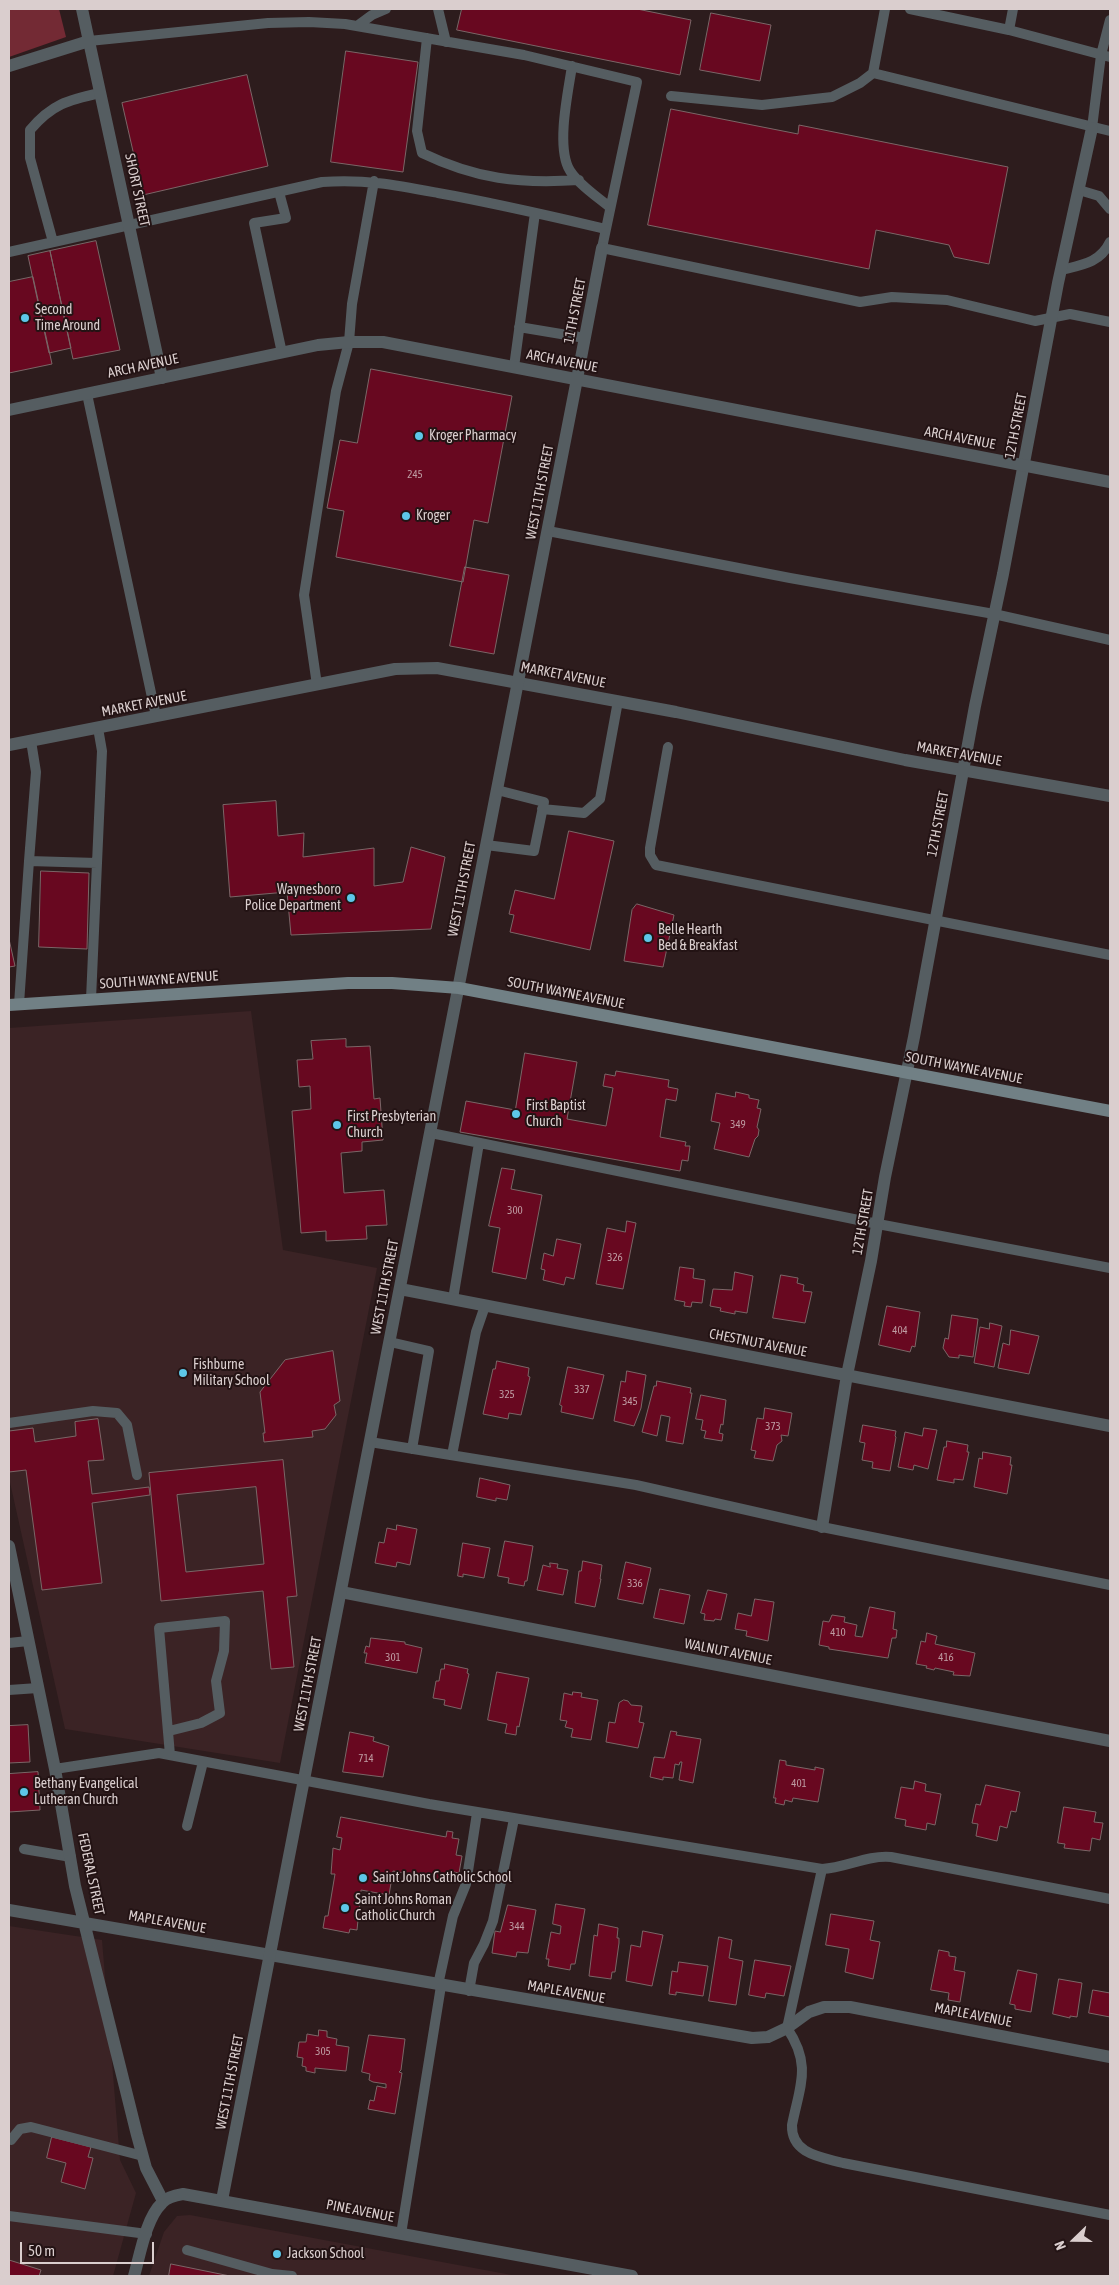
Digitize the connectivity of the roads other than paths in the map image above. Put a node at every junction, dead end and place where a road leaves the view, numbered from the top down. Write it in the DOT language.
graph roads {
  1 [pos="82,9"];
  2 [pos="386,9"];
  3 [pos="438,9"];
  4 [pos="885,9"];
  5 [pos="910,9"];
  6 [pos="1013,9"];
  7 [pos="1110,20"];
  8 [pos="357,26"];
  9 [pos="1009,30"];
  10 [pos="427,38"];
  11 [pos="89,41"];
  12 [pos="446,42"];
  13 [pos="1106,56"];
  14 [pos="9,66"];
  15 [pos="572,66"];
  16 [pos="873,73"];
  17 [pos="100,93"];
  18 [pos="671,96"];
  19 [pos="1092,128"];
  20 [pos="1110,132"];
  21 [pos="579,180"];
  22 [pos="374,181"];
  23 [pos="1079,190"];
  24 [pos="279,192"];
  25 [pos="610,207"];
  26 [pos="1110,209"];
  27 [pos="535,213"];
  28 [pos="129,226"];
  29 [pos="606,230"];
  30 [pos="53,242"];
  31 [pos="1110,242"];
  32 [pos="602,248"];
  33 [pos="9,252"];
  34 [pos="1061,270"];
  35 [pos="1051,319"];
  36 [pos="1110,322"];
  37 [pos="519,328"];
  38 [pos="585,338"];
  39 [pos="349,342"];
  40 [pos="282,353"];
  41 [pos="514,367"];
  42 [pos="162,378"];
  43 [pos="577,379"];
  44 [pos="87,394"];
  45 [pos="9,410"];
  46 [pos="1024,466"];
  47 [pos="1110,482"];
  48 [pos="548,531"];
  49 [pos="994,614"];
  50 [pos="1110,640"];
  51 [pos="518,682"];
  52 [pos="317,685"];
  53 [pos="618,701"];
  54 [pos="156,716"];
  55 [pos="98,728"];
  56 [pos="31,741"];
  57 [pos="9,745"];
  58 [pos="668,747"];
  59 [pos="964,770"];
  60 [pos="497,790"];
  61 [pos="1110,796"];
  62 [pos="542,809"];
  63 [pos="486,846"];
  64 [pos="29,861"];
  65 [pos="97,863"];
  66 [pos="935,921"];
  67 [pos="1110,955"];
  68 [pos="459,988"];
  69 [pos="90,999"];
  70 [pos="14,1004"];
  71 [pos="907,1072"];
  72 [pos="1110,1111"];
  73 [pos="431,1133"];
  74 [pos="479,1143"];
  75 [pos="878,1224"];
  76 [pos="1110,1268"];
  77 [pos="400,1289"];
  78 [pos="454,1300"];
  79 [pos="485,1306"];
  80 [pos="390,1342"];
  81 [pos="847,1375"];
  82 [pos="9,1423"];
  83 [pos="1110,1426"];
  84 [pos="370,1442"];
  85 [pos="412,1449"];
  86 [pos="452,1455"];
  87 [pos="137,1475"];
  88 [pos="822,1527"];
  89 [pos="9,1546"];
  90 [pos="1110,1585"];
  91 [pos="341,1592"];
  92 [pos="14,1593"];
  93 [pos="28,1641"];
  94 [pos="9,1643"];
  95 [pos="38,1688"];
  96 [pos="9,1690"];
  97 [pos="169,1731"];
  98 [pos="1110,1740"];
  99 [pos="170,1755"];
  100 [pos="203,1762"];
  101 [pos="55,1769"];
  102 [pos="304,1782"];
  103 [pos="477,1813"];
  104 [pos="514,1819"];
  105 [pos="187,1826"];
  106 [pos="24,1849"];
  107 [pos="70,1857"];
  108 [pos="822,1869"];
  109 [pos="1110,1899"];
  110 [pos="9,1910"];
  111 [pos="85,1922"];
  112 [pos="270,1956"];
  113 [pos="439,1985"];
  114 [pos="469,1991"];
  115 [pos="787,2028"];
  116 [pos="1110,2057"];
  117 [pos="11,2140"];
  118 [pos="143,2156"];
  119 [pos="222,2200"];
  120 [pos="163,2201"];
  121 [pos="1110,2215"];
  122 [pos="9,2216"];
  123 [pos="147,2234"];
  124 [pos="401,2234"];
  125 [pos="187,2250"];
  126 [pos="272,2275"];
  127 [pos="134,2276"];
  128 [pos="292,2276"];
  129 [pos="632,2276"];
  1 -- 11 [label="street, SHORT STREET"];
  2 -- 8 [label="lane"];
  3 -- 12 [label="lane"];
  4 -- 16 [label="lane"];
  5 -- 9 [label="lane"];
  6 -- 9 [label="lane"];
  7 -- 13 [label="lane"];
  8 -- 10 [label="lane"];
  8 -- 11 [label="lane"];
  9 -- 13 [label="lane"];
  10 -- 12 [label="lane"];
  10 -- 21 [label="lane"];
  11 -- 14 [label="street"];
  11 -- 17 [label="street, SHORT STREET"];
  12 -- 15 [label="lane"];
  13 -- 19 [label="lane"];
  15 -- 21 [label="lane"];
  15 -- 25 [label="lane"];
  16 -- 18 [label="lane"];
  16 -- 19 [label="lane"];
  17 -- 28 [label="street, SHORT STREET"];
  17 -- 30 [label="lane"];
  19 -- 20 [label="lane"];
  19 -- 23 [label="street, 12TH STREET"];
  21 -- 25 [label="lane"];
  22 -- 24 [label="lane"];
  22 -- 27 [label="lane"];
  22 -- 39 [label="lane"];
  23 -- 26 [label="lane"];
  23 -- 34 [label="street, 12TH STREET"];
  24 -- 28 [label="lane"];
  24 -- 40 [label="lane"];
  25 -- 29 [label="lane"];
  27 -- 29 [label="lane"];
  27 -- 37 [label="lane"];
  28 -- 30 [label="lane"];
  28 -- 42 [label="street, SHORT STREET"];
  29 -- 32 [label="lane"];
  30 -- 33 [label="lane"];
  31 -- 34 [label="lane"];
  32 -- 35 [label="lane"];
  32 -- 38 [label="street, 11TH STREET"];
  34 -- 35 [label="street, 12TH STREET"];
  35 -- 36 [label="lane"];
  35 -- 46 [label="street, 12TH STREET"];
  37 -- 38 [label="lane"];
  37 -- 41 [label="lane"];
  38 -- 43 [label="street, 11TH STREET"];
  39 -- 40 [label="street, ARCH AVENUE"];
  39 -- 41 [label="street, ARCH AVENUE"];
  39 -- 52 [label="lane"];
  40 -- 42 [label="street, ARCH AVENUE"];
  41 -- 43 [label="street, ARCH AVENUE"];
  42 -- 44 [label="street, ARCH AVENUE"];
  43 -- 46 [label="street, ARCH AVENUE"];
  43 -- 48 [label="street, WEST 11TH STREET"];
  44 -- 45 [label="street, ARCH AVENUE"];
  44 -- 54 [label="lane"];
  46 -- 47 [label="street, ARCH AVENUE"];
  46 -- 49 [label="street, 12TH STREET"];
  48 -- 49 [label="lane"];
  48 -- 51 [label="street, WEST 11TH STREET"];
  49 -- 50 [label="lane"];
  49 -- 59 [label="street, 12TH STREET"];
  51 -- 52 [label="street, MARKET AVENUE"];
  51 -- 53 [label="street, MARKET AVENUE"];
  51 -- 60 [label="street, WEST 11TH STREET"];
  52 -- 54 [label="street, MARKET AVENUE"];
  53 -- 59 [label="street, MARKET AVENUE"];
  53 -- 62 [label="lane"];
  54 -- 55 [label="street, MARKET AVENUE"];
  55 -- 56 [label="street, MARKET AVENUE"];
  55 -- 65 [label="lane"];
  56 -- 57 [label="street, MARKET AVENUE"];
  56 -- 64 [label="lane"];
  58 -- 66 [label="lane"];
  59 -- 61 [label="street, MARKET AVENUE"];
  59 -- 66 [label="street, 12TH STREET"];
  60 -- 62 [label="lane"];
  60 -- 63 [label="street, WEST 11TH STREET"];
  62 -- 63 [label="lane"];
  63 -- 68 [label="street, WEST 11TH STREET"];
  64 -- 65 [label="lane"];
  64 -- 70 [label="lane"];
  65 -- 69 [label="lane"];
  66 -- 67 [label="lane"];
  66 -- 71 [label="street, 12TH STREET"];
  68 -- 69 [label="main road, SOUTH WAYNE AVENUE"];
  68 -- 71 [label="main road, SOUTH WAYNE AVENUE"];
  68 -- 73 [label="street, WEST 11TH STREET"];
  69 -- 70 [label="main road, SOUTH WAYNE AVENUE"];
  71 -- 72 [label="main road, SOUTH WAYNE AVENUE"];
  71 -- 75 [label="street, 12TH STREET"];
  73 -- 74 [label="lane"];
  73 -- 77 [label="street, WEST 11TH STREET"];
  74 -- 75 [label="lane"];
  74 -- 78 [label="lane"];
  75 -- 76 [label="lane"];
  75 -- 81 [label="street, 12TH STREET"];
  77 -- 78 [label="street, CHESTNUT AVENUE"];
  77 -- 80 [label="street, WEST 11TH STREET"];
  78 -- 79 [label="street, CHESTNUT AVENUE"];
  79 -- 81 [label="street, CHESTNUT AVENUE"];
  79 -- 86 [label="lane"];
  80 -- 84 [label="street, WEST 11TH STREET"];
  80 -- 85 [label="lane"];
  81 -- 83 [label="street, CHESTNUT AVENUE"];
  81 -- 88 [label="street, 12TH STREET"];
  82 -- 87 [label="lane"];
  84 -- 85 [label="lane"];
  84 -- 91 [label="street, WEST 11TH STREET"];
  85 -- 86 [label="lane"];
  86 -- 88 [label="lane"];
  88 -- 90 [label="lane"];
  89 -- 92 [label="street, FEDERAL STREET"];
  91 -- 98 [label="street, WALNUT AVENUE"];
  91 -- 102 [label="street, WEST 11TH STREET"];
  92 -- 93 [label="street, FEDERAL STREET"];
  93 -- 94 [label="lane"];
  93 -- 95 [label="street, FEDERAL STREET"];
  95 -- 96 [label="lane"];
  95 -- 101 [label="street, FEDERAL STREET"];
  97 -- 97 [label="lane"];
  97 -- 99 [label="lane"];
  99 -- 100 [label="lane"];
  99 -- 101 [label="lane"];
  100 -- 102 [label="lane"];
  100 -- 105 [label="lane"];
  101 -- 107 [label="street, FEDERAL STREET"];
  102 -- 103 [label="lane"];
  102 -- 112 [label="street, WEST 11TH STREET"];
  103 -- 104 [label="lane"];
  103 -- 113 [label="lane"];
  104 -- 108 [label="lane"];
  104 -- 114 [label="lane"];
  106 -- 107 [label="lane"];
  107 -- 111 [label="street, FEDERAL STREET"];
  108 -- 109 [label="lane"];
  108 -- 115 [label="lane"];
  110 -- 111 [label="street, MAPLE AVENUE"];
  111 -- 112 [label="street, MAPLE AVENUE"];
  111 -- 118 [label="street, FEDERAL STREET"];
  112 -- 113 [label="street, MAPLE AVENUE"];
  112 -- 119 [label="street, WEST 11TH STREET"];
  113 -- 114 [label="street, MAPLE AVENUE"];
  113 -- 124 [label="lane"];
  114 -- 115 [label="street, MAPLE AVENUE"];
  115 -- 116 [label="street, MAPLE AVENUE"];
  115 -- 121 [label="lane"];
  117 -- 118 [label="lane"];
  118 -- 120 [label="street, FEDERAL STREET"];
  119 -- 120 [label="street, PINE AVENUE"];
  119 -- 124 [label="street, PINE AVENUE"];
  120 -- 123 [label="street"];
  122 -- 123 [label="lane"];
  123 -- 127 [label="street"];
  124 -- 129 [label="street, PINE AVENUE"];
  125 -- 126 [label="lane"];
  126 -- 128 [label="lane"];
}
